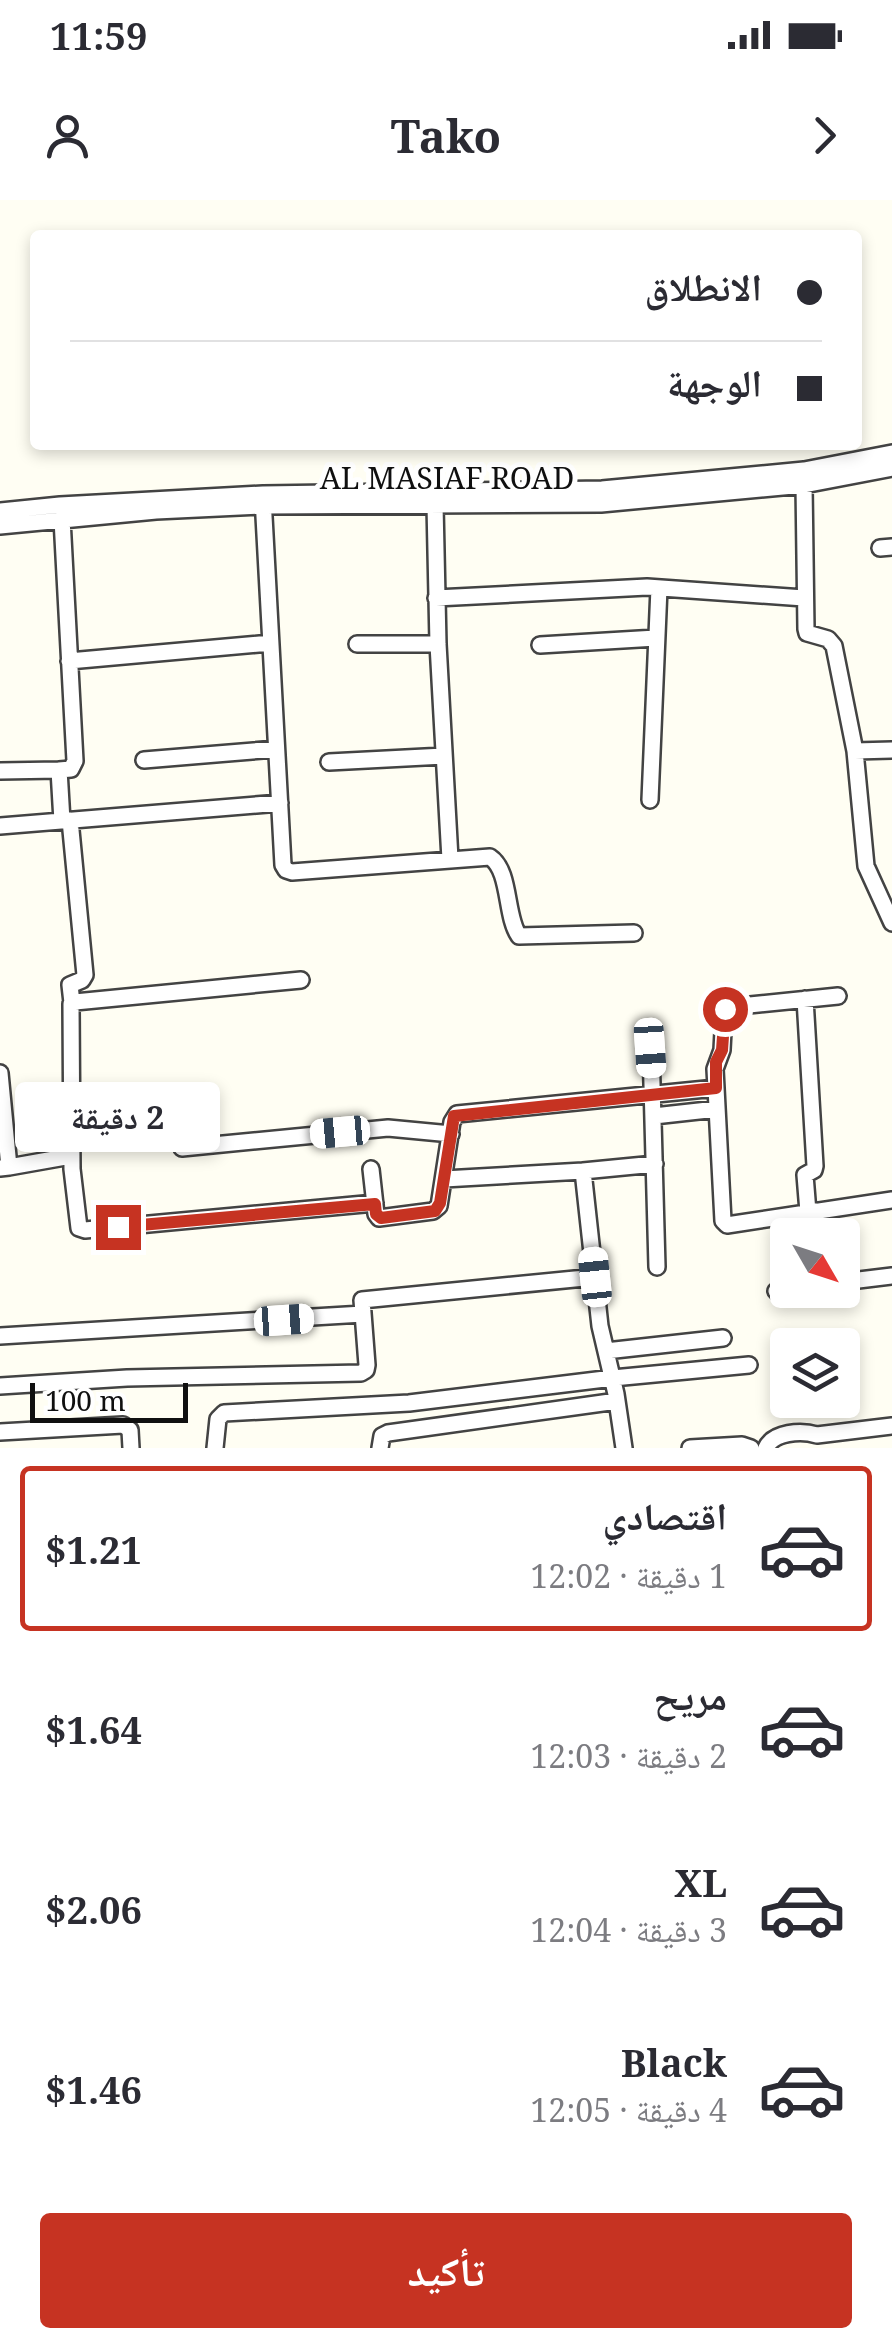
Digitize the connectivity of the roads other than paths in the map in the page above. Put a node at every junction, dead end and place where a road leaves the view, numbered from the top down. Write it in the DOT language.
graph roads {
  1 [pos="892,453"];
  2 [pos="892,468"];
  3 [pos="804,485"];
  4 [pos="263,500"];
  5 [pos="435,505"];
  6 [pos="0,511"];
  7 [pos="62,519"];
  8 [pos="0,526"];
  9 [pos="658,588"];
  10 [pos="436,598"];
  11 [pos="804,598"];
  12 [pos="656,638"];
  13 [pos="270,643"];
  14 [pos="357,644"];
  15 [pos="438,644"];
  16 [pos="540,645"];
  17 [pos="69,661"];
  18 [pos="276,749"];
  19 [pos="892,750"];
  20 [pos="854,752"];
  21 [pos="444,756"];
  22 [pos="144,760"];
  23 [pos="328,762"];
  24 [pos="59,770"];
  25 [pos="0,771"];
  26 [pos="650,800"];
  27 [pos="280,803"];
  28 [pos="66,820"];
  29 [pos="0,826"];
  30 [pos="450,860"];
  31 [pos="892,922"];
  32 [pos="634,933"];
  33 [pos="300,980"];
  34 [pos="838,996"];
  35 [pos="804,999"];
  36 [pos="72,1003"];
  37 [pos="650,1048"];
  38 [pos="0,1073"];
  39 [pos="716,1088"];
  40 [pos="653,1095"];
  41 [pos="717,1109"];
  42 [pos="654,1116"];
  43 [pos="2,1119"];
  44 [pos="451,1134"];
  45 [pos="182,1148"];
  46 [pos="72,1156"];
  47 [pos="654,1164"];
  48 [pos="5,1167"];
  49 [pos="372,1169"];
  50 [pos="582,1171"];
  51 [pos="444,1179"];
  52 [pos="892,1200"];
  53 [pos="375,1204"];
  54 [pos="812,1211"];
  55 [pos="814,1218"];
  56 [pos="657,1267"];
  57 [pos="892,1276"];
  58 [pos="595,1277"];
  59 [pos="860,1280"];
  60 [pos="363,1314"];
  61 [pos="0,1336"];
  62 [pos="723,1338"];
  63 [pos="606,1352"];
  64 [pos="749,1365"];
  65 [pos="297,1375"];
  66 [pos="613,1378"];
  67 [pos="0,1386"];
  68 [pos="617,1401"];
  69 [pos="300,1409"];
  70 [pos="892,1426"];
  71 [pos="0,1432"];
  72 [pos="131,1448"];
  73 [pos="215,1448"];
  74 [pos="380,1448"];
  75 [pos="624,1448"];
  76 [pos="690,1448"];
  77 [pos="751,1448"];
  78 [pos="766,1448"];
  1 -- 4 [label="street, AL MASIAF ROAD"];
  2 -- 3 [label="street, AL MASIAF ROAD"];
  3 -- 5 [label="street, AL MASIAF ROAD"];
  3 -- 11 [label="street"];
  4 -- 5 [label="street, AL MASIAF ROAD"];
  4 -- 6 [label="street, AL MASIAF ROAD"];
  4 -- 7 [label="street, AL MASIAF ROAD"];
  4 -- 13 [label="street"];
  5 -- 10 [label="street"];
  7 -- 8 [label="street, AL MASIAF ROAD"];
  7 -- 17 [label="street"];
  9 -- 10 [label="street"];
  9 -- 11 [label="street"];
  9 -- 12 [label="street"];
  10 -- 15 [label="street"];
  11 -- 20 [label="street"];
  12 -- 16 [label="street"];
  12 -- 26 [label="street"];
  13 -- 17 [label="street"];
  13 -- 18 [label="street"];
  14 -- 15 [label="street"];
  15 -- 21 [label="street"];
  17 -- 24 [label="street"];
  18 -- 22 [label="street"];
  18 -- 27 [label="street"];
  19 -- 20 [label="street"];
  20 -- 31 [label="street"];
  21 -- 23 [label="street"];
  21 -- 30 [label="street"];
  24 -- 25 [label="street"];
  24 -- 28 [label="street"];
  27 -- 28 [label="street"];
  27 -- 30 [label="street"];
  28 -- 29 [label="street"];
  28 -- 36 [label="street"];
  30 -- 32 [label="street"];
  33 -- 36 [label="street"];
  34 -- 35 [label="street"];
  35 -- 39 [label="street"];
  35 -- 54 [label="street"];
  36 -- 46 [label="street"];
  37 -- 40 [label="street"];
  38 -- 43 [label="street"];
  39 -- 40 [label="street"];
  39 -- 41 [label="street"];
  40 -- 42 [label="street"];
  40 -- 44 [label="street"];
  41 -- 42 [label="street"];
  41 -- 54 [label="street"];
  42 -- 47 [label="street"];
  43 -- 48 [label="street"];
  44 -- 45 [label="street"];
  44 -- 51 [label="street"];
  46 -- 48 [label="street"];
  46 -- 53 [label="street"];
  47 -- 50 [label="street"];
  47 -- 56 [label="street"];
  49 -- 53 [label="street"];
  50 -- 51 [label="street"];
  50 -- 58 [label="street"];
  51 -- 53 [label="street"];
  52 -- 54 [label="street"];
  54 -- 55 [label="street"];
  57 -- 59 [label="street"];
  58 -- 60 [label="street"];
  58 -- 63 [label="street"];
  60 -- 61 [label="street"];
  60 -- 65 [label="street"];
  62 -- 63 [label="street"];
  63 -- 66 [label="street"];
  64 -- 66 [label="street"];
  65 -- 67 [label="street"];
  65 -- 69 [label="street"];
  66 -- 68 [label="street"];
  66 -- 69 [label="street"];
  68 -- 74 [label="street"];
  68 -- 75 [label="street"];
  69 -- 73 [label="street"];
  70 -- 78 [label="street"];
  71 -- 72 [label="street"];
  76 -- 77 [label="street"];
}
